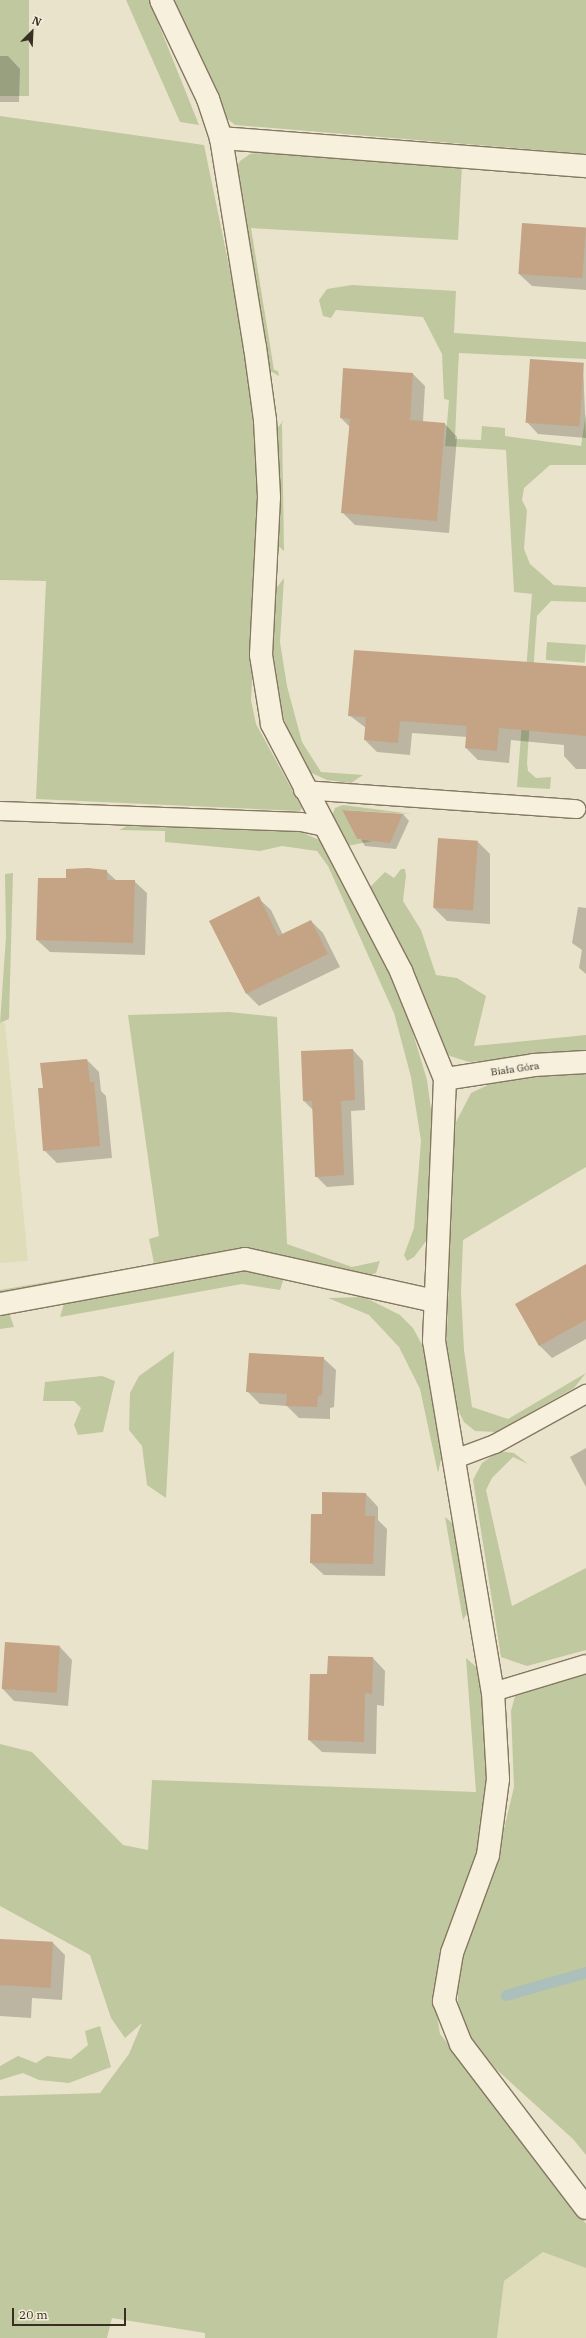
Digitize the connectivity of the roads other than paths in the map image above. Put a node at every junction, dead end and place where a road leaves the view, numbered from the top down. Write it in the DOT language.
graph roads {
  1 [pos="162,0"];
  2 [pos="221,138"];
  3 [pos="586,166"];
  4 [pos="303,790"];
  5 [pos="576,809"];
  6 [pos="0,811"];
  7 [pos="326,827"];
  8 [pos="586,1062"];
  9 [pos="445,1079"];
  10 [pos="434,1301"];
  11 [pos="0,1304"];
  12 [pos="586,1394"];
  13 [pos="455,1459"];
  14 [pos="586,1664"];
  15 [pos="493,1692"];
  16 [pos="586,2208"];
  1 -- 2 [label="street"];
  2 -- 3 [label="street"];
  2 -- 4 [label="street"];
  4 -- 5 [label="lane"];
  4 -- 7 [label="street"];
  6 -- 7 [label="lane"];
  7 -- 9 [label="street"];
  8 -- 9 [label="street, Biała Góra"];
  9 -- 10 [label="street"];
  10 -- 11 [label="street"];
  10 -- 13 [label="street"];
  12 -- 13 [label="lane"];
  13 -- 15 [label="street"];
  14 -- 15 [label="lane"];
  15 -- 16 [label="street"];
}
